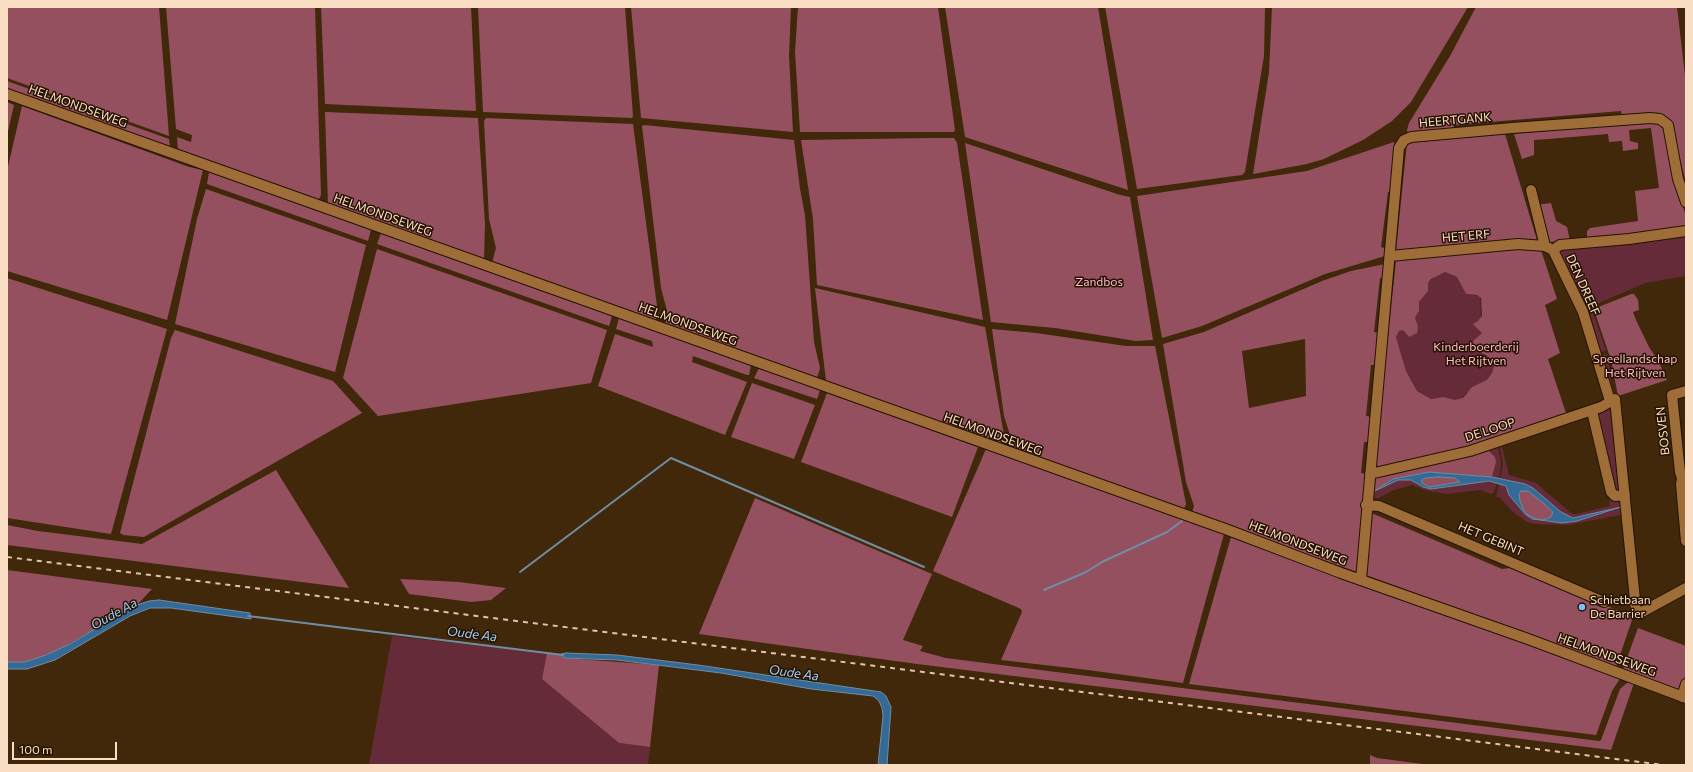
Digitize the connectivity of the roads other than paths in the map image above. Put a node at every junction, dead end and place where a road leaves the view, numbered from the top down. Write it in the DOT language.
graph roads {
  1 [pos="7,94"];
  2 [pos="1531,190"];
  3 [pos="1686,202"];
  4 [pos="1686,231"];
  5 [pos="1549,248"];
  6 [pos="1390,256"];
  7 [pos="1686,391"];
  8 [pos="1612,400"];
  9 [pos="1592,411"];
  10 [pos="1370,474"];
  11 [pos="1684,477"];
  12 [pos="1625,495"];
  13 [pos="1366,505"];
  14 [pos="1686,541"];
  15 [pos="1361,580"];
  16 [pos="1686,588"];
  17 [pos="1604,602"];
  18 [pos="1686,684"];
  19 [pos="1684,698"];
  1 -- 15 [label="street, HELMONDSEWEG"];
  2 -- 5 [label="street"];
  3 -- 6 [label="street, HEERTGANK"];
  4 -- 5 [label="street, HET ERF"];
  5 -- 6 [label="street, HET ERF"];
  5 -- 8 [label="street, DEN DREEF"];
  6 -- 10 [label="street, HEERTGANK"];
  7 -- 11 [label="street, BOSVEN"];
  8 -- 9 [label="street, DE LOOP"];
  8 -- 12 [label="street, DEN DREEF"];
  9 -- 10 [label="street, DE LOOP"];
  9 -- 12 [label="street"];
  10 -- 13 [label="street, HELMONDSEWEG"];
  11 -- 14 [label="street, BOSVEN"];
  12 -- 16 [label="street, DEN DREEF"];
  13 -- 15 [label="street, HELMONDSEWEG"];
  13 -- 17 [label="street, HET GEBINT"];
  15 -- 19 [label="street, HELMONDSEWEG"];
  18 -- 19 [label="street"];
}
